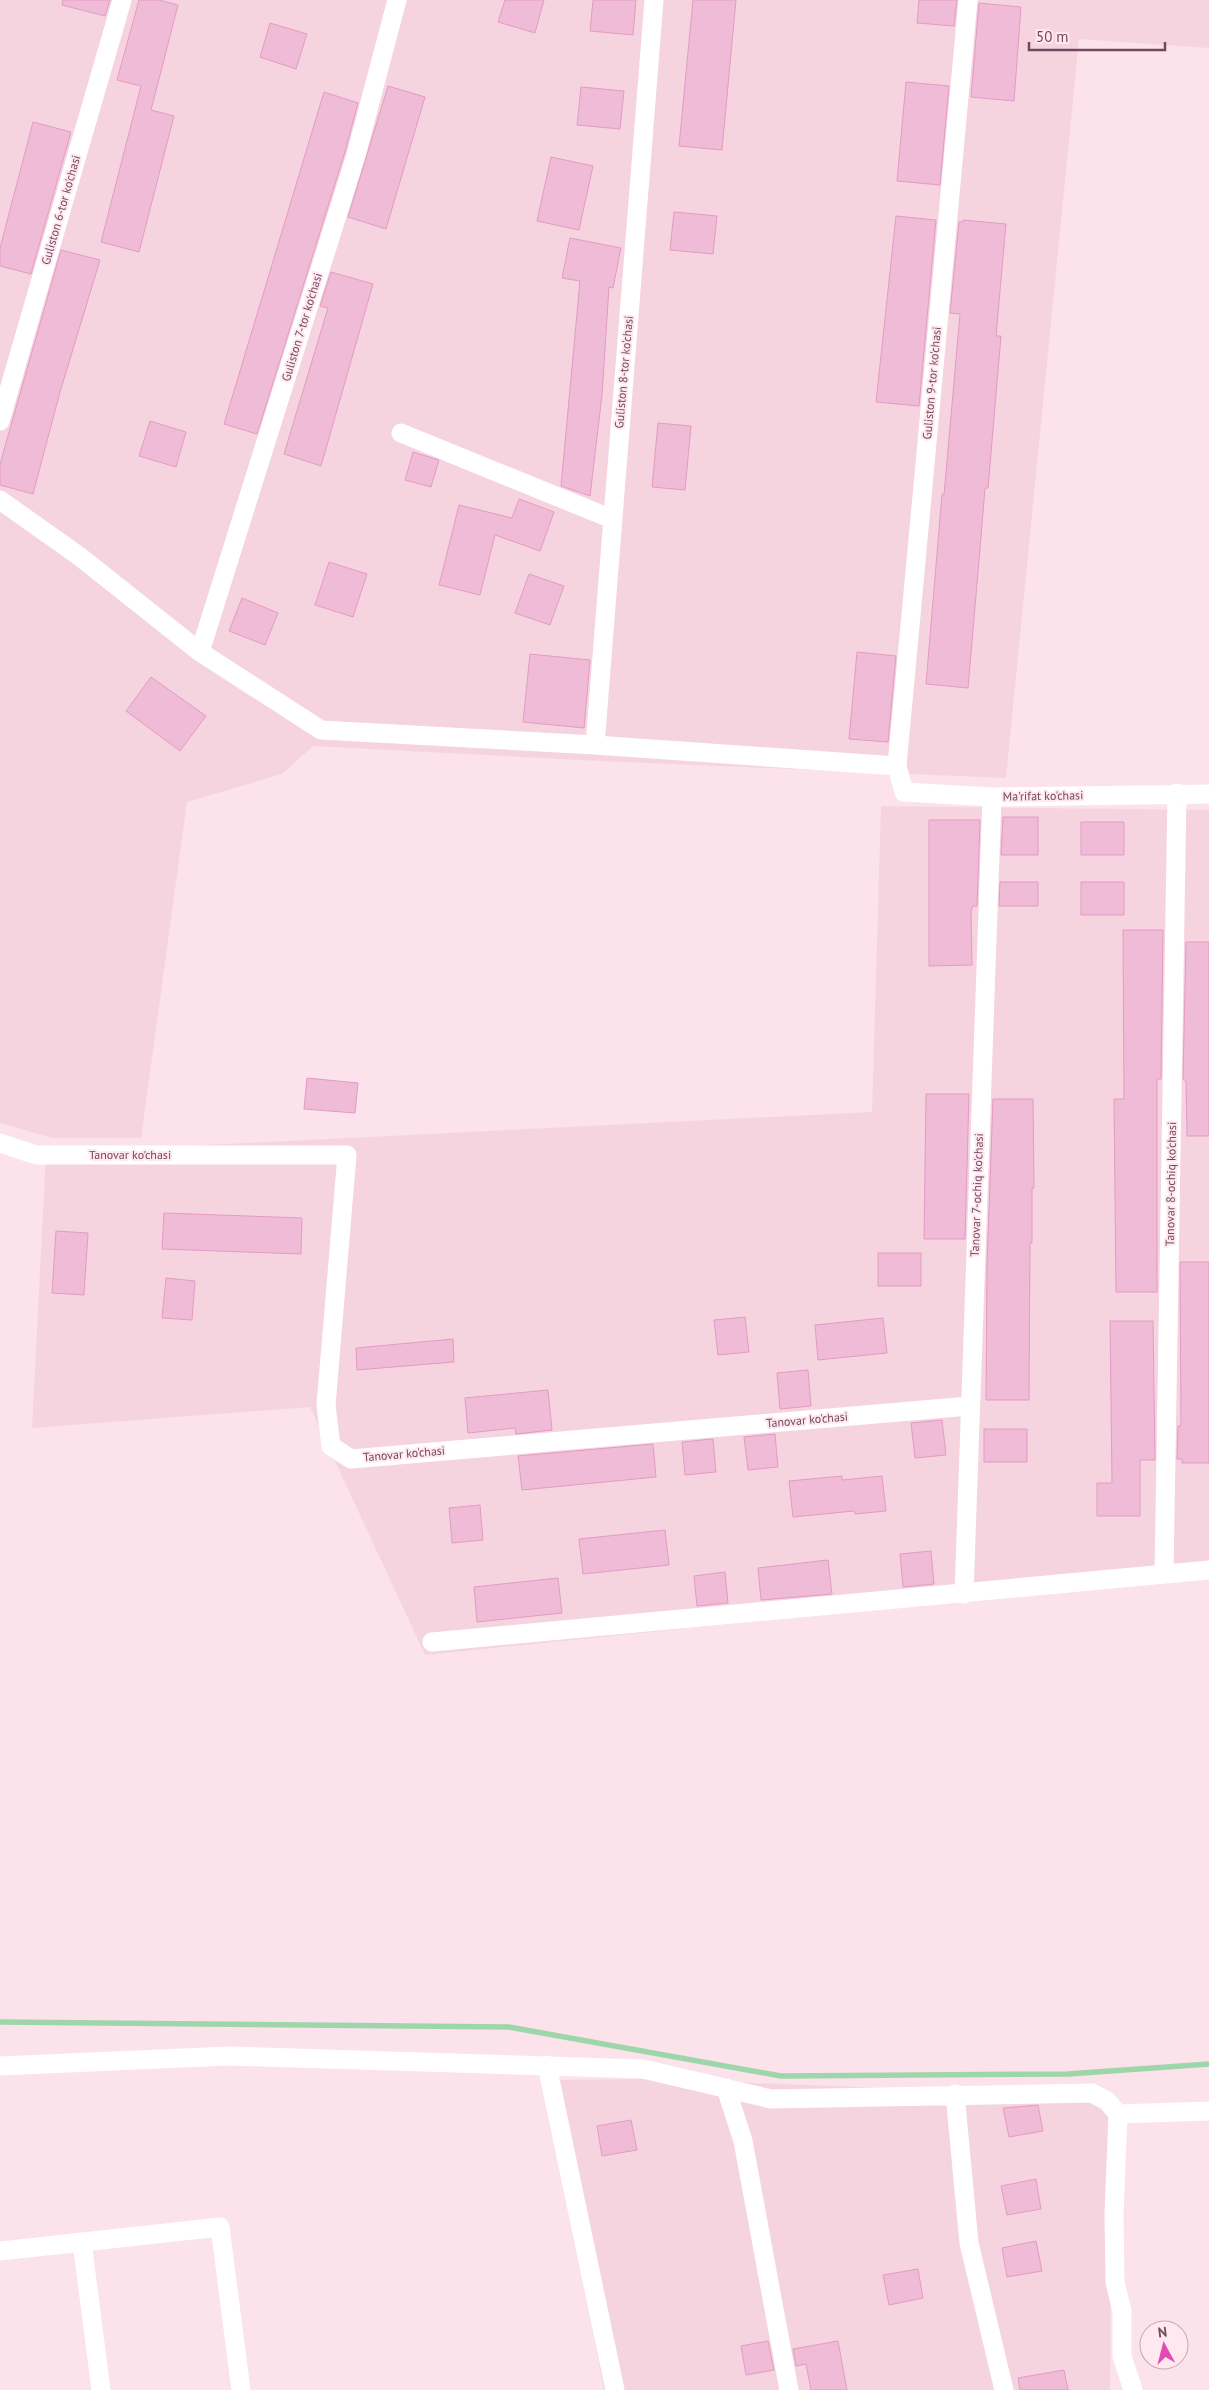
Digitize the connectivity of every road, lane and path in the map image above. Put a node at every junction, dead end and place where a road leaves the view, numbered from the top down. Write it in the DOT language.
graph roads {
  1 [pos="122,0"];
  2 [pos="397,0"];
  3 [pos="654,0"];
  4 [pos="968,0"];
  5 [pos="0,421"];
  6 [pos="401,433"];
  7 [pos="0,500"];
  8 [pos="612,519"];
  9 [pos="200,652"];
  10 [pos="595,745"];
  11 [pos="897,766"];
  12 [pos="1178,793"];
  13 [pos="1209,794"];
  14 [pos="992,797"];
  15 [pos="0,1143"];
  16 [pos="969,1406"];
  17 [pos="1209,1570"];
  18 [pos="1164,1574"];
  19 [pos="964,1594"];
  20 [pos="432,1642"];
  21 [pos="547,2065"];
  22 [pos="0,2066"];
  23 [pos="726,2088"];
  24 [pos="954,2094"];
  25 [pos="1209,2111"];
  26 [pos="1118,2114"];
  27 [pos="82,2242"];
  28 [pos="0,2251"];
  29 [pos="102,2390"];
  30 [pos="240,2390"];
  31 [pos="615,2390"];
  32 [pos="789,2390"];
  33 [pos="1004,2390"];
  34 [pos="1133,2390"];
  1 -- 5 [label="street, Guliston 6-tor ko'chasi"];
  2 -- 9 [label="street, Guliston 7-tor ko'chasi"];
  3 -- 8 [label="street, Guliston 8-tor ko'chasi"];
  4 -- 11 [label="street, Guliston 9-tor ko'chasi"];
  6 -- 8 [label="street"];
  7 -- 9 [label="street"];
  8 -- 10 [label="street, Guliston 8-tor ko'chasi"];
  9 -- 10 [label="street"];
  10 -- 11 [label="street"];
  11 -- 14 [label="street, Ma'rifat ko'chasi"];
  12 -- 13 [label="street, Ma'rifat ko'chasi"];
  12 -- 14 [label="street, Ma'rifat ko'chasi"];
  12 -- 18 [label="street, Tanovar 8-ochiq ko'chasi"];
  14 -- 16 [label="street, Tanovar 7-ochiq ko'chasi"];
  15 -- 16 [label="street, Tanovar ko'chasi"];
  16 -- 19 [label="street, Tanovar 7-ochiq ko'chasi"];
  17 -- 18 [label="street"];
  18 -- 19 [label="street"];
  19 -- 20 [label="street"];
  21 -- 22 [label="street"];
  21 -- 23 [label="street"];
  21 -- 31 [label="street"];
  23 -- 24 [label="street"];
  23 -- 32 [label="street"];
  24 -- 26 [label="street"];
  24 -- 33 [label="street"];
  25 -- 26 [label="street"];
  26 -- 34 [label="street"];
  27 -- 28 [label="street"];
  27 -- 29 [label="street"];
  27 -- 30 [label="street"];
}
